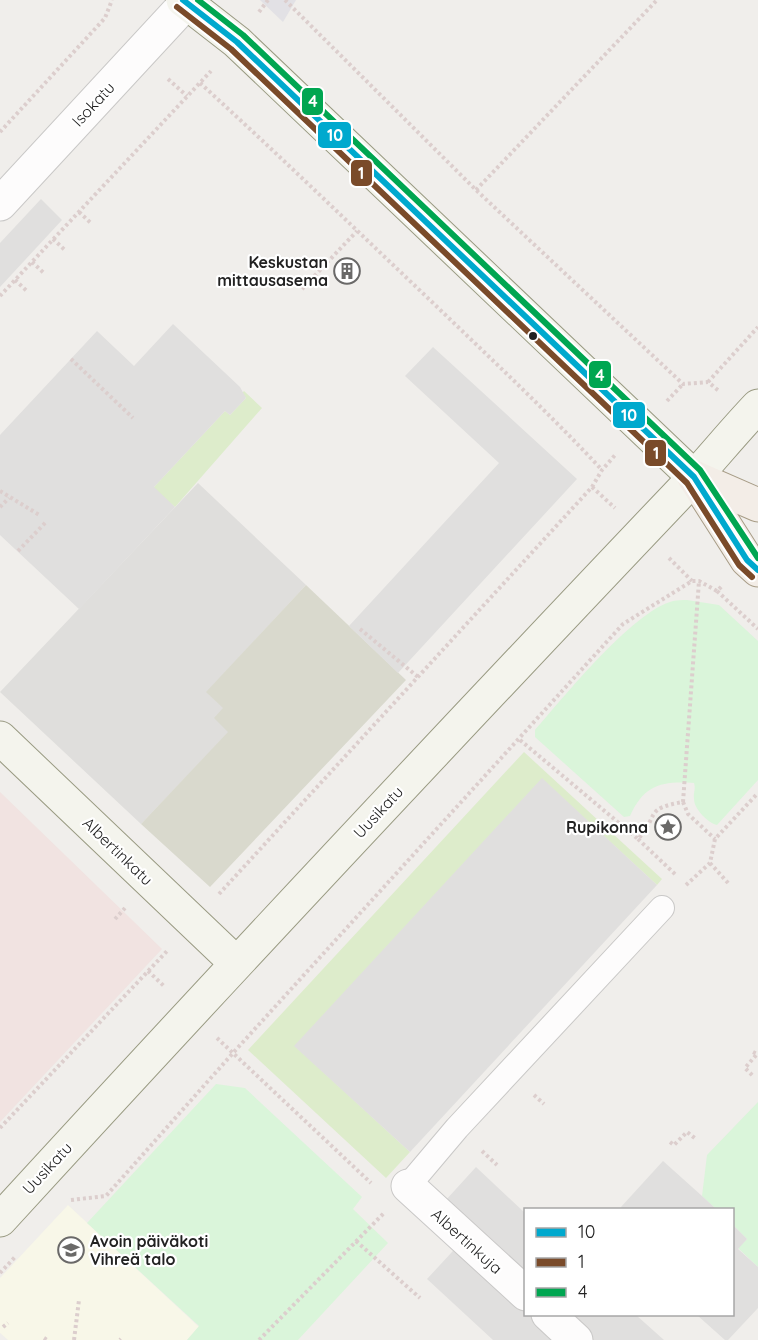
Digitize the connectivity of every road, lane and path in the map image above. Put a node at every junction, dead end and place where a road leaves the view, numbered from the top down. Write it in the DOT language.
graph roads {
  1 [pos="112,0"];
  2 [pos="268,0"];
  3 [pos="285,0"];
  4 [pos="657,0"];
  5 [pos="186,1"];
  6 [pos="237,42"];
  7 [pos="200,83"];
  8 [pos="0,132"];
  9 [pos="477,190"];
  10 [pos="0,204"];
  11 [pos="79,212"];
  12 [pos="92,224"];
  13 [pos="357,231"];
  14 [pos="53,239"];
  15 [pos="66,251"];
  16 [pos="32,262"];
  17 [pos="45,274"];
  18 [pos="15,279"];
  19 [pos="302,289"];
  20 [pos="28,292"];
  21 [pos="0,296"];
  22 [pos="758,327"];
  23 [pos="71,359"];
  24 [pos="708,382"];
  25 [pos="753,411"];
  26 [pos="133,418"];
  27 [pos="602,470"];
  28 [pos="694,477"];
  29 [pos="592,487"];
  30 [pos="1,494"];
  31 [pos="9,498"];
  32 [pos="758,505"];
  33 [pos="0,507"];
  34 [pos="41,516"];
  35 [pos="46,521"];
  36 [pos="18,551"];
  37 [pos="753,565"];
  38 [pos="699,581"];
  39 [pos="717,591"];
  40 [pos="360,629"];
  41 [pos="758,629"];
  42 [pos="417,677"];
  43 [pos="0,738"];
  44 [pos="520,740"];
  45 [pos="758,793"];
  46 [pos="683,802"];
  47 [pos="638,839"];
  48 [pos="715,839"];
  49 [pos="710,863"];
  50 [pos="729,884"];
  51 [pos="215,898"];
  52 [pos="125,908"];
  53 [pos="662,908"];
  54 [pos="115,919"];
  55 [pos="193,923"];
  56 [pos="236,963"];
  57 [pos="148,970"];
  58 [pos="191,1013"];
  59 [pos="753,1052"];
  60 [pos="232,1053"];
  61 [pos="753,1076"];
  62 [pos="0,1128"];
  63 [pos="696,1139"];
  64 [pos="670,1142"];
  65 [pos="400,1195"];
  66 [pos="66,1201"];
  67 [pos="0,1220"];
  68 [pos="356,1241"];
  69 [pos="524,1293"];
  70 [pos="420,1298"];
  71 [pos="79,1300"];
  72 [pos="550,1316"];
  73 [pos="8,1323"];
  74 [pos="3,1327"];
  75 [pos="74,1340"];
  76 [pos="261,1340"];
  77 [pos="576,1340"];
  1 -- 8 [label="path"];
  2 -- 6 [label="path"];
  3 -- 9 [label="path"];
  4 -- 9 [label="path"];
  5 -- 6 [label="main road"];
  5 -- 10 [label="street, Isokatu"];
  6 -- 7 [label="path"];
  6 -- 28 [label="main road"];
  7 -- 11 [label="path"];
  7 -- 13 [label="path"];
  9 -- 24 [label="path"];
  11 -- 12 [label="path"];
  11 -- 14 [label="path"];
  13 -- 19 [label="path"];
  13 -- 27 [label="path"];
  14 -- 15 [label="path"];
  14 -- 16 [label="path"];
  16 -- 17 [label="path"];
  16 -- 18 [label="path"];
  18 -- 20 [label="path"];
  18 -- 21 [label="path"];
  22 -- 24 [label="path"];
  23 -- 26 [label="path"];
  24 -- 25 [label="path"];
  25 -- 28 [label="main road, Uusikatu"];
  28 -- 32 [label="main road"];
  28 -- 37 [label="main road"];
  28 -- 56 [label="main road, Uusikatu"];
  29 -- 42 [label="path"];
  30 -- 31 [label="path"];
  31 -- 33 [label="path"];
  31 -- 34 [label="path"];
  35 -- 36 [label="path"];
  37 -- 39 [label="path"];
  38 -- 39 [label="path"];
  38 -- 44 [label="path"];
  38 -- 46 [label="path"];
  39 -- 41 [label="path"];
  40 -- 42 [label="path"];
  42 -- 51 [label="path"];
  43 -- 55 [label="main road, Albertinkatu"];
  44 -- 47 [label="path"];
  44 -- 60 [label="path"];
  45 -- 48 [label="path"];
  46 -- 47 [label="path"];
  46 -- 48 [label="path"];
  47 -- 49 [label="path"];
  48 -- 49 [label="path"];
  49 -- 50 [label="path"];
  52 -- 54 [label="path"];
  53 -- 65 [label="lane"];
  55 -- 56 [label="main road, Albertinkatu"];
  55 -- 57 [label="path"];
  56 -- 58 [label="main road, Uusikatu"];
  57 -- 58 [label="path"];
  57 -- 62 [label="path"];
  58 -- 60 [label="path"];
  58 -- 67 [label="main road, Uusikatu"];
  59 -- 61 [label="path"];
  60 -- 65 [label="path"];
  60 -- 66 [label="path"];
  63 -- 64 [label="path"];
  65 -- 68 [label="path"];
  65 -- 69 [label="street, Albertinkuja"];
  68 -- 70 [label="path"];
  68 -- 76 [label="path"];
  71 -- 75 [label="path"];
  72 -- 77 [label="street"];
  73 -- 74 [label="path"];
}
